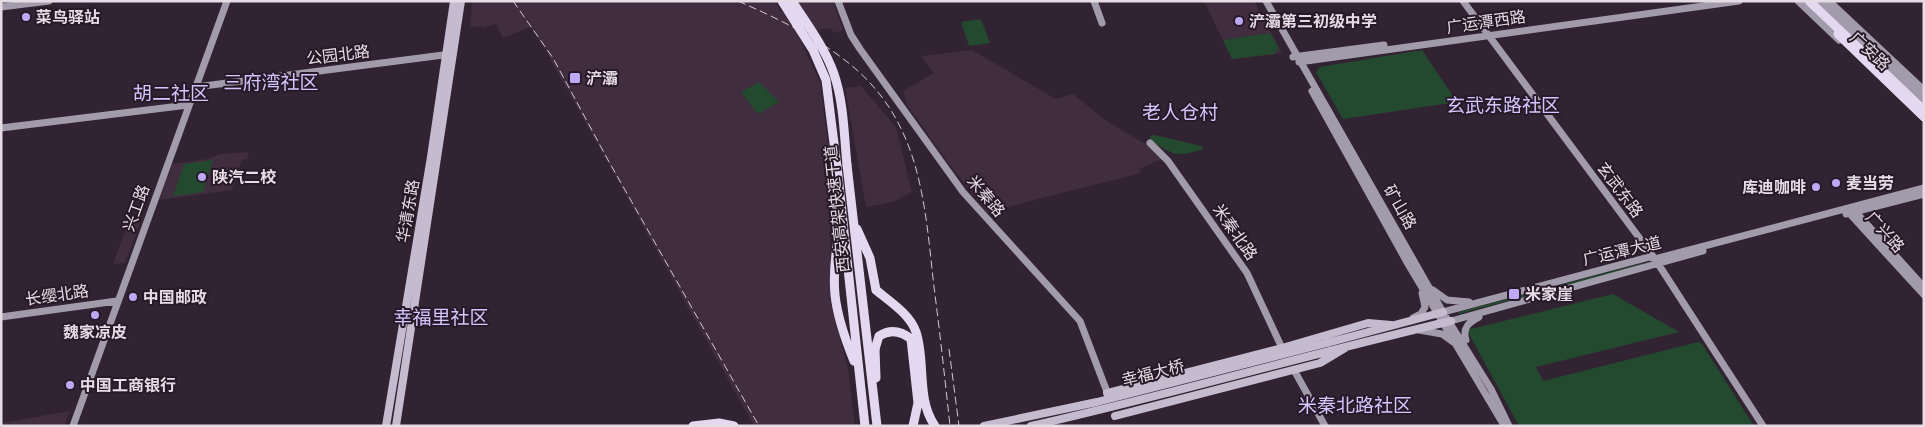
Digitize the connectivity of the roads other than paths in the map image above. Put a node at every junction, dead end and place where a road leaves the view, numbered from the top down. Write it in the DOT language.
graph roads {
  1 [pos="48,1"];
  2 [pos="227,1"];
  3 [pos="454,1"];
  4 [pos="461,1"];
  5 [pos="782,1"];
  6 [pos="792,1"];
  7 [pos="838,1"];
  8 [pos="1094,1"];
  9 [pos="1262,1"];
  10 [pos="1266,1"];
  11 [pos="1463,1"];
  12 [pos="1707,1"];
  13 [pos="1739,1"];
  14 [pos="1798,1"];
  15 [pos="1804,1"];
  16 [pos="1809,1"];
  17 [pos="1820,1"];
  18 [pos="1829,1"];
  19 [pos="1,7"];
  20 [pos="1102,23"];
  21 [pos="1487,34"];
  22 [pos="451,55"];
  23 [pos="1297,59"];
  24 [pos="196,87"];
  25 [pos="1924,90"];
  26 [pos="1924,99"];
  27 [pos="187,107"];
  28 [pos="1924,110"];
  29 [pos="1924,118"];
  30 [pos="1,129"];
  31 [pos="1150,143"];
  32 [pos="842,166"];
  33 [pos="1924,188"];
  34 [pos="1924,194"];
  35 [pos="842,210"];
  36 [pos="1851,210"];
  37 [pos="854,224"];
  38 [pos="1657,262"];
  39 [pos="1416,277"];
  40 [pos="1425,278"];
  41 [pos="1924,288"];
  42 [pos="1924,295"];
  43 [pos="118,301"];
  44 [pos="1479,302"];
  45 [pos="1488,312"];
  46 [pos="1441,313"];
  47 [pos="1,317"];
  48 [pos="1448,322"];
  49 [pos="1403,323"];
  50 [pos="1392,325"];
  51 [pos="1414,330"];
  52 [pos="1349,345"];
  53 [pos="1329,346"];
  54 [pos="1282,348"];
  55 [pos="1462,352"];
  56 [pos="1473,357"];
  57 [pos="858,370"];
  58 [pos="1294,370"];
  59 [pos="1107,393"];
  60 [pos="1112,405"];
  61 [pos="1115,416"];
  62 [pos="73,426"];
  63 [pos="386,426"];
  64 [pos="396,426"];
  65 [pos="693,426"];
  66 [pos="734,426"];
  67 [pos="865,426"];
  68 [pos="877,426"];
  69 [pos="913,426"];
  70 [pos="935,426"];
  71 [pos="984,426"];
  72 [pos="1031,426"];
  73 [pos="1325,426"];
  74 [pos="1504,426"];
  75 [pos="1509,426"];
  76 [pos="1763,426"];
  1 -- 19 [label="street"];
  2 -- 24 [label="street, 兴工路"];
  3 -- 22 [label="main road, 华清东路"];
  4 -- 22 [label="main road, 华清东路"];
  5 -- 32 [label="highway, 西安高架快速干道, bridge"];
  6 -- 32 [label="highway, 西安高架快速干道, bridge"];
  7 -- 59 [label="street, 米秦路"];
  8 -- 20 [label="street"];
  9 -- 23 [label="street, 矿山路"];
  10 -- 23 [label="street, 矿山路"];
  11 -- 21 [label="street, 玄武东路"];
  12 -- 21 [label="street, 广运潭西路"];
  13 -- 21 [label="street, 广运潭西路"];
  14 -- 29 [label="street, 广安路"];
  15 -- 29 [label="highway, bridge"];
  16 -- 28 [label="highway, bridge"];
  17 -- 26 [label="street"];
  18 -- 25 [label="street, 广安路"];
  21 -- 23 [label="street, 广运潭西路"];
  21 -- 38 [label="street, 玄武东路"];
  22 -- 24 [label="street, 公园北路"];
  22 -- 63 [label="main road, 华清东路"];
  22 -- 64 [label="main road, 华清东路"];
  23 -- 39 [label="street, 矿山路"];
  23 -- 40 [label="street, 矿山路"];
  24 -- 27 [label="street, 兴工路"];
  27 -- 30 [label="street"];
  27 -- 43 [label="street, 兴工路"];
  31 -- 54 [label="street, 米秦北路"];
  32 -- 35 [label="highway, 西安高架快速干道"];
  32 -- 37 [label="highway, 西安高架快速干道"];
  33 -- 36 [label="street, 广运潭大道"];
  34 -- 36 [label="street, 广运潭大道"];
  35 -- 57 [label="highway, 西安高架快速干道"];
  35 -- 57 [label="highway"];
  36 -- 38 [label="street, 广运潭大道"];
  36 -- 41 [label="street, 广兴路"];
  36 -- 42 [label="street, 广兴路"];
  37 -- 68 [label="highway, 西安高架快速干道"];
  37 -- 70 [label="highway, bridge"];
  38 -- 44 [label="street, 广运潭大道"];
  38 -- 45 [label="street, 广运潭大道"];
  38 -- 76 [label="street, 玄武东路"];
  39 -- 46 [label="street, 矿山路"];
  39 -- 49 [label="street"];
  40 -- 44 [label="street"];
  40 -- 46 [label="street, 矿山路"];
  43 -- 47 [label="street, 长缨北路"];
  43 -- 62 [label="street, 兴工路"];
  44 -- 46 [label="street, 广运潭大道"];
  45 -- 48 [label="street, 广运潭大道"];
  45 -- 56 [label="street"];
  46 -- 48 [label="street, 矿山路"];
  46 -- 49 [label="main road, 广运潭大道"];
  48 -- 51 [label="main road, 广运潭大道"];
  48 -- 55 [label="street, 矿山路"];
  48 -- 56 [label="street, 矿山路"];
  49 -- 50 [label="main road, 广运潭大道"];
  50 -- 53 [label="main road, 广运潭大道"];
  50 -- 54 [label="main road"];
  51 -- 52 [label="main road, 广运潭大道"];
  51 -- 55 [label="street"];
  52 -- 53 [label="main road, 广运潭大道"];
  52 -- 58 [label="main road"];
  53 -- 71 [label="main road, 幸福大桥, bridge"];
  53 -- 72 [label="main road, 幸福大桥"];
  54 -- 59 [label="main road"];
  55 -- 74 [label="street, 矿山路"];
  56 -- 75 [label="street, 矿山路"];
  57 -- 67 [label="highway, 西安高架快速干道"];
  58 -- 61 [label="main road"];
  58 -- 73 [label="street"];
  59 -- 60 [label="street, 米秦路"];
  65 -- 66 [label="highway, bridge"];
  68 -- 69 [label="highway, bridge"];
}
